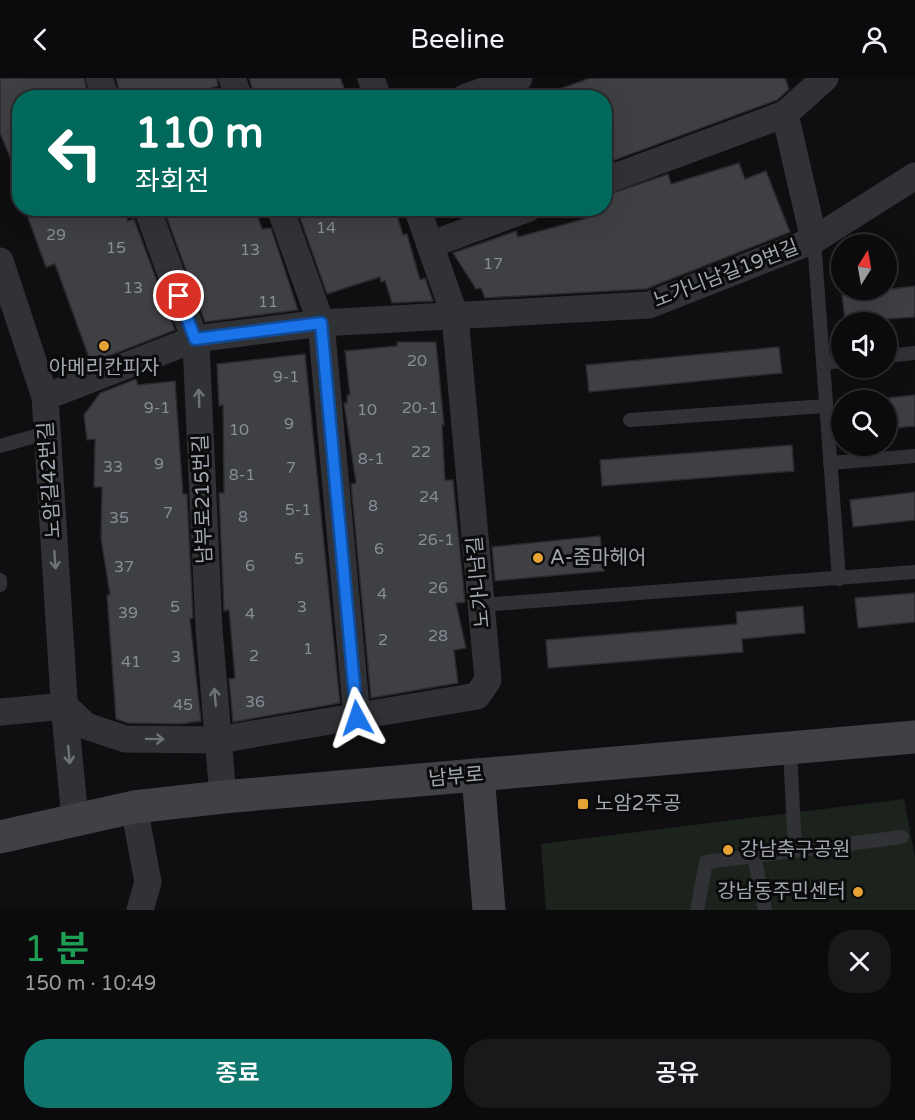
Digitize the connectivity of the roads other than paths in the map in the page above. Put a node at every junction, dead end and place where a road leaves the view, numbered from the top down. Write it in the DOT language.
graph roads {
  1 [pos="519,78"];
  2 [pos="825,78"];
  3 [pos="486,90"];
  4 [pos="785,114"];
  5 [pos="915,177"];
  6 [pos="612,178"];
  7 [pos="150,216"];
  8 [pos="283,216"];
  9 [pos="420,216"];
  10 [pos="508,216"];
  11 [pos="814,240"];
  12 [pos="430,245"];
  13 [pos="0,261"];
  14 [pos="455,316"];
  15 [pos="321,323"];
  16 [pos="195,339"];
  17 [pos="915,353"];
  18 [pos="897,355"];
  19 [pos="831,362"];
  20 [pos="823,363"];
  21 [pos="45,397"];
  22 [pos="826,406"];
  23 [pos="630,420"];
  24 [pos="46,433"];
  25 [pos="0,446"];
  26 [pos="915,456"];
  27 [pos="830,463"];
  28 [pos="915,572"];
  29 [pos="838,579"];
  30 [pos="0,580"];
  31 [pos="0,585"];
  32 [pos="481,605"];
  33 [pos="65,706"];
  34 [pos="0,712"];
  35 [pos="357,718"];
  36 [pos="915,737"];
  37 [pos="218,740"];
  38 [pos="790,750"];
  39 [pos="478,775"];
  40 [pos="223,797"];
  41 [pos="134,807"];
  42 [pos="75,819"];
  43 [pos="0,837"];
  44 [pos="902,837"];
  45 [pos="795,851"];
  46 [pos="754,856"];
  47 [pos="140,910"];
  48 [pos="489,910"];
  49 [pos="697,910"];
  50 [pos="765,910"];
  1 -- 3 [label="street"];
  2 -- 4 [label="street"];
  4 -- 6 [label="street"];
  4 -- 11 [label="street, 노가니남길19번길"];
  5 -- 11 [label="street"];
  7 -- 16 [label="street, 남부로215번길"];
  8 -- 15 [label="street"];
  9 -- 12 [label="street, 노가니남길"];
  10 -- 12 [label="street"];
  11 -- 14 [label="street, 노가니남길19번길"];
  11 -- 20 [label="lane"];
  12 -- 14 [label="street, 노가니남길"];
  13 -- 21 [label="street, 노암길42번길"];
  14 -- 15 [label="street, 노가니남길19번길"];
  14 -- 32 [label="street, 노가니남길"];
  15 -- 16 [label="street, 노가니남길19번길"];
  15 -- 35 [label="street"];
  16 -- 21 [label="street, 노가니남길19번길"];
  37 -- 16 [label="street, 남부로215번길, one-way"];
  17 -- 18 [label="lane"];
  19 -- 20 [label="lane"];
  20 -- 22 [label="lane"];
  21 -- 24 [label="street, 노암길42번길"];
  22 -- 23 [label="lane"];
  22 -- 27 [label="lane"];
  24 -- 25 [label="lane"];
  24 -- 33 [label="street, 노암길42번길, one-way"];
  26 -- 27 [label="lane"];
  27 -- 29 [label="lane"];
  28 -- 29 [label="lane"];
  29 -- 32 [label="lane"];
  30 -- 31 [label="lane"];
  32 -- 35 [label="street, 노가니남길"];
  33 -- 34 [label="street"];
  33 -- 37 [label="street, one-way"];
  33 -- 42 [label="street, 노암길42번길, one-way"];
  35 -- 37 [label="street, 노가니남길"];
  36 -- 38 [label="street, 남부로"];
  37 -- 40 [label="street, 남부로215번길"];
  38 -- 39 [label="street, 남부로"];
  38 -- 45 [label="lane"];
  39 -- 40 [label="street, 남부로"];
  39 -- 48 [label="street"];
  40 -- 41 [label="street, 남부로"];
  41 -- 42 [label="street, 남부로"];
  41 -- 47 [label="street"];
  42 -- 43 [label="street, 남부로"];
  44 -- 45 [label="lane"];
  45 -- 46 [label="lane"];
  46 -- 49 [label="lane"];
  46 -- 50 [label="lane"];
}
